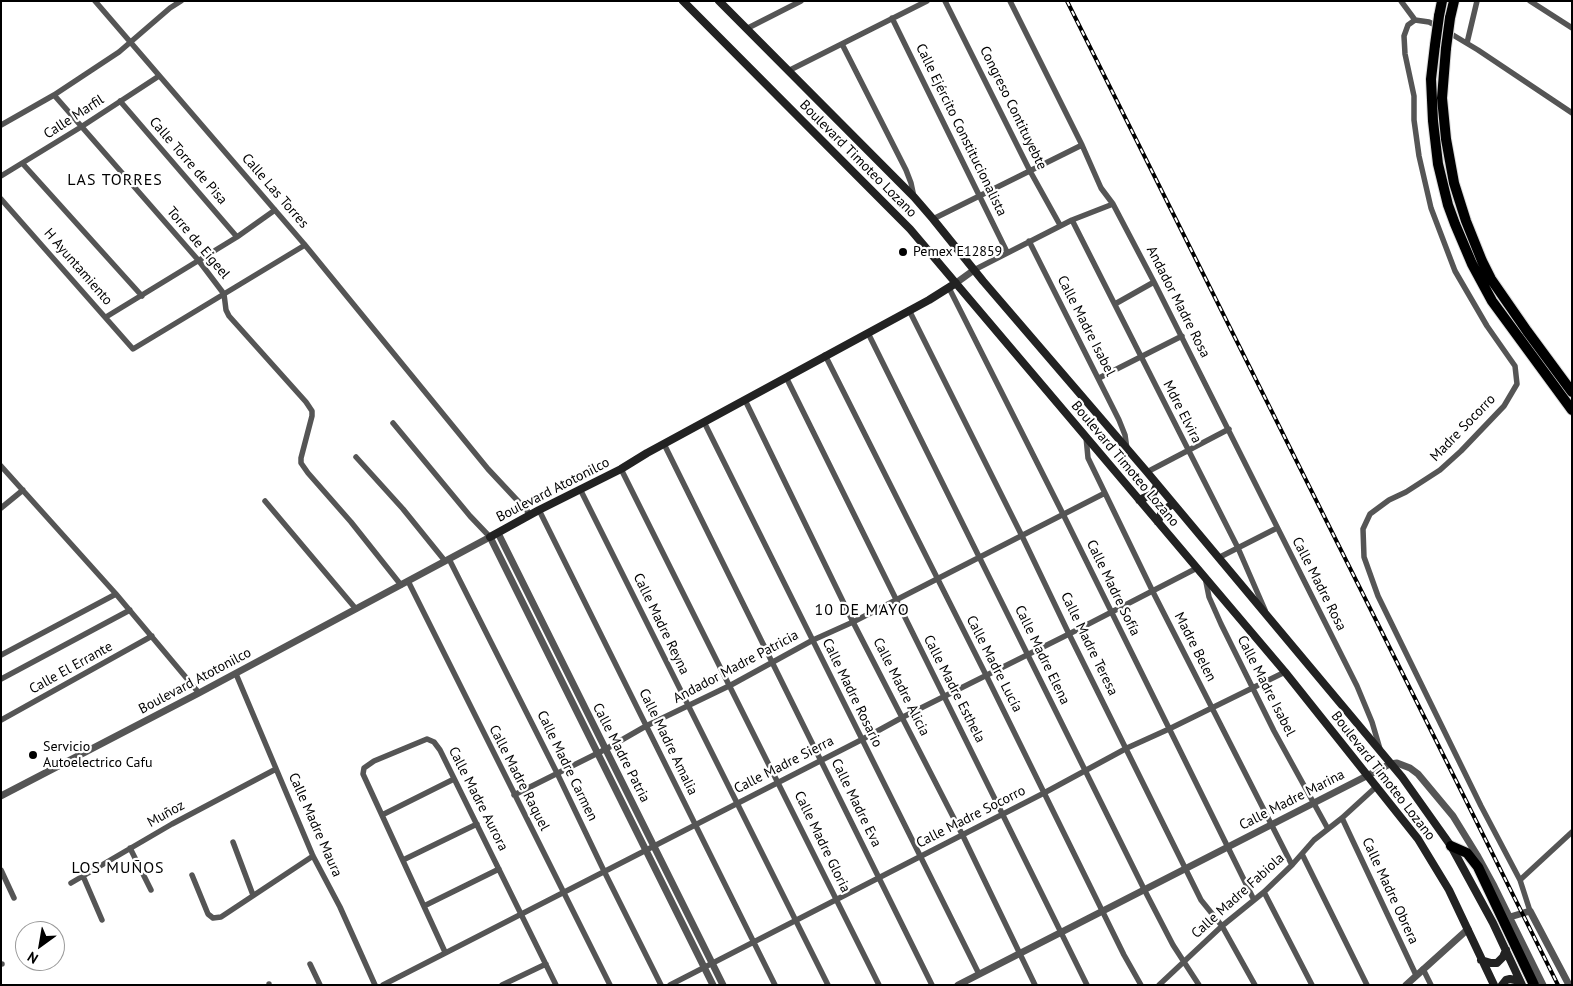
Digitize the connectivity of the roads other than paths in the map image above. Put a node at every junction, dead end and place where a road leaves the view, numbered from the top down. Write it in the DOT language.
graph roads {
  1 [pos="95,1"];
  2 [pos="165,1"];
  3 [pos="181,1"];
  4 [pos="683,1"];
  5 [pos="719,1"];
  6 [pos="801,1"];
  7 [pos="927,1"];
  8 [pos="945,1"];
  9 [pos="1010,1"];
  10 [pos="1401,1"];
  11 [pos="1442,1"];
  12 [pos="1454,1"];
  13 [pos="1477,1"];
  14 [pos="1530,1"];
  15 [pos="170,8"];
  16 [pos="892,18"];
  17 [pos="1415,20"];
  18 [pos="1572,28"];
  19 [pos="746,29"];
  20 [pos="130,42"];
  21 [pos="1467,43"];
  22 [pos="842,44"];
  23 [pos="788,71"];
  24 [pos="159,76"];
  25 [pos="54,95"];
  26 [pos="120,101"];
  27 [pos="1572,113"];
  28 [pos="1,125"];
  29 [pos="81,127"];
  30 [pos="1082,145"];
  31 [pos="23,164"];
  32 [pos="1030,171"];
  33 [pos="1,176"];
  34 [pos="980,195"];
  35 [pos="914,197"];
  36 [pos="1,199"];
  37 [pos="1113,204"];
  38 [pos="275,210"];
  39 [pos="933,219"];
  40 [pos="1072,220"];
  41 [pos="1060,225"];
  42 [pos="237,237"];
  43 [pos="1029,241"];
  44 [pos="305,245"];
  45 [pos="1007,252"];
  46 [pos="198,261"];
  47 [pos="974,270"];
  48 [pos="1154,282"];
  49 [pos="956,283"];
  50 [pos="949,288"];
  51 [pos="224,294"];
  52 [pos="142,296"];
  53 [pos="1115,304"];
  54 [pos="909,310"];
  55 [pos="106,318"];
  56 [pos="868,333"];
  57 [pos="1182,336"];
  58 [pos="825,355"];
  59 [pos="1140,356"];
  60 [pos="786,377"];
  61 [pos="1098,378"];
  62 [pos="1572,392"];
  63 [pos="745,400"];
  64 [pos="1572,410"];
  65 [pos="704,422"];
  66 [pos="393,423"];
  67 [pos="1229,429"];
  68 [pos="1086,437"];
  69 [pos="664,444"];
  70 [pos="1128,451"];
  71 [pos="1188,452"];
  72 [pos="356,457"];
  73 [pos="1,466"];
  74 [pos="622,469"];
  75 [pos="1147,472"];
  76 [pos="1157,485"];
  77 [pos="580,489"];
  78 [pos="23,490"];
  79 [pos="1105,493"];
  80 [pos="1140,500"];
  81 [pos="264,501"];
  82 [pos="1173,504"];
  83 [pos="1,508"];
  84 [pos="539,510"];
  85 [pos="1063,514"];
  86 [pos="531,515"];
  87 [pos="1158,522"];
  88 [pos="1277,528"];
  89 [pos="498,533"];
  90 [pos="1022,536"];
  91 [pos="490,537"];
  92 [pos="1238,548"];
  93 [pos="980,556"];
  94 [pos="1218,558"];
  95 [pos="447,560"];
  96 [pos="1197,568"];
  97 [pos="1205,577"];
  98 [pos="936,578"];
  99 [pos="405,583"];
  100 [pos="1152,592"];
  101 [pos="116,594"];
  102 [pos="896,600"];
  103 [pos="130,610"];
  104 [pos="356,610"];
  105 [pos="1111,613"];
  106 [pos="1267,616"];
  107 [pos="853,622"];
  108 [pos="1069,634"];
  109 [pos="152,636"];
  110 [pos="813,640"];
  111 [pos="1,655"];
  112 [pos="1027,655"];
  113 [pos="773,663"];
  114 [pos="1285,672"];
  115 [pos="236,674"];
  116 [pos="986,675"];
  117 [pos="1,679"];
  118 [pos="731,685"];
  119 [pos="1253,687"];
  120 [pos="200,693"];
  121 [pos="944,696"];
  122 [pos="688,706"];
  123 [pos="1212,708"];
  124 [pos="902,717"];
  125 [pos="1,720"];
  126 [pos="646,726"];
  127 [pos="1170,729"];
  128 [pos="861,740"];
  129 [pos="1127,748"];
  130 [pos="606,749"];
  131 [pos="598,753"];
  132 [pos="1381,753"];
  133 [pos="820,760"];
  134 [pos="1390,764"];
  135 [pos="276,769"];
  136 [pos="1086,770"];
  137 [pos="557,773"];
  138 [pos="1368,776"];
  139 [pos="454,779"];
  140 [pos="779,782"];
  141 [pos="1377,786"];
  142 [pos="1044,794"];
  143 [pos="514,795"];
  144 [pos="1,796"];
  145 [pos="737,804"];
  146 [pos="1313,804"];
  147 [pos="1003,813"];
  148 [pos="382,815"];
  149 [pos="1342,818"];
  150 [pos="477,824"];
  151 [pos="695,825"];
  152 [pos="1272,825"];
  153 [pos="1328,829"];
  154 [pos="1572,832"];
  155 [pos="963,836"];
  156 [pos="233,842"];
  157 [pos="654,846"];
  158 [pos="1227,846"];
  159 [pos="1451,846"];
  160 [pos="130,848"];
  161 [pos="646,850"];
  162 [pos="1302,854"];
  163 [pos="313,856"];
  164 [pos="921,857"];
  165 [pos="403,860"];
  166 [pos="1292,865"];
  167 [pos="1186,868"];
  168 [pos="500,869"];
  169 [pos="1,870"];
  170 [pos="604,871"];
  171 [pos="192,875"];
  172 [pos="83,876"];
  173 [pos="879,878"];
  174 [pos="3,880"];
  175 [pos="1520,880"];
  176 [pos="70,884"];
  177 [pos="151,890"];
  178 [pos="1145,890"];
  179 [pos="1264,892"];
  180 [pos="563,893"];
  181 [pos="253,895"];
  182 [pos="14,898"];
  183 [pos="837,900"];
  184 [pos="1254,900"];
  185 [pos="424,906"];
  186 [pos="1530,911"];
  187 [pos="1103,912"];
  188 [pos="521,914"];
  189 [pos="1510,917"];
  190 [pos="102,920"];
  191 [pos="796,920"];
  192 [pos="1222,926"];
  193 [pos="1468,929"];
  194 [pos="1061,932"];
  195 [pos="754,942"];
  196 [pos="1506,950"];
  197 [pos="445,952"];
  198 [pos="1019,953"];
  199 [pos="1482,960"];
  200 [pos="1183,962"];
  201 [pos="712,963"];
  202 [pos="310,964"];
  203 [pos="546,964"];
  204 [pos="704,967"];
  205 [pos="1423,969"];
  206 [pos="979,974"];
  207 [pos="1416,975"];
  208 [pos="1521,983"];
  209 [pos="320,985"];
  210 [pos="375,985"];
  211 [pos="383,985"];
  212 [pos="502,985"];
  213 [pos="556,985"];
  214 [pos="610,985"];
  215 [pos="661,985"];
  216 [pos="670,985"];
  217 [pos="713,985"];
  218 [pos="723,985"];
  219 [pos="775,985"];
  220 [pos="828,985"];
  221 [pos="879,985"];
  222 [pos="932,985"];
  223 [pos="958,985"];
  224 [pos="1035,985"];
  225 [pos="1088,985"];
  226 [pos="1141,985"];
  227 [pos="1159,985"];
  228 [pos="1198,985"];
  229 [pos="1254,985"];
  230 [pos="1312,985"];
  231 [pos="1367,985"];
  232 [pos="1406,985"];
  233 [pos="1431,985"];
  234 [pos="1494,985"];
  235 [pos="1502,985"];
  236 [pos="1534,985"];
  237 [pos="1543,985"];
  238 [pos="1569,985"];
  1 -- 20 [label="street, Calle Las Torres"];
  2 -- 15 [label="street"];
  3 -- 15 [label="street"];
  4 -- 49 [label="main road, Boulevard Timoteo Lozano"];
  5 -- 19 [label="main road, Boulevard Timoteo Lozano"];
  6 -- 19 [label="street"];
  7 -- 16 [label="street"];
  8 -- 32 [label="street, Congreso Contituyebte"];
  9 -- 30 [label="street, Andador Madre Rosa"];
  10 -- 17 [label="street"];
  11 -- 64 [label="highway, bridge"];
  12 -- 62 [label="highway, bridge"];
  13 -- 21 [label="street"];
  14 -- 18 [label="street"];
  15 -- 20 [label="street"];
  16 -- 22 [label="street"];
  16 -- 34 [label="street, Calle Ejército Constitucionalista"];
  17 -- 21 [label="street"];
  17 -- 175 [label="street, Madre Socorro"];
  19 -- 23 [label="main road, Boulevard Timoteo Lozano"];
  20 -- 24 [label="street, Calle Las Torres"];
  20 -- 25 [label="street"];
  21 -- 27 [label="street"];
  22 -- 23 [label="street"];
  22 -- 35 [label="street"];
  23 -- 35 [label="main road, Boulevard Timoteo Lozano"];
  24 -- 26 [label="street, Calle Marfil"];
  24 -- 38 [label="street, Calle Las Torres"];
  25 -- 28 [label="street"];
  25 -- 29 [label="street, Torre de Eigeel"];
  26 -- 29 [label="street, Calle Marfil"];
  26 -- 42 [label="street, Calle Torre de Pisa"];
  29 -- 31 [label="street, Calle Marfil"];
  29 -- 46 [label="street, Torre de Eigeel"];
  30 -- 32 [label="street"];
  30 -- 37 [label="street, Andador Madre Rosa"];
  31 -- 33 [label="street, Calle Marfil"];
  31 -- 52 [label="street"];
  32 -- 34 [label="street"];
  32 -- 41 [label="street, Congreso Contituyebte"];
  34 -- 39 [label="street"];
  34 -- 45 [label="street, Calle Ejército Constitucionalista"];
  35 -- 39 [label="main road, Boulevard Timoteo Lozano"];
  36 -- 55 [label="street, H Ayuntamiento"];
  37 -- 40 [label="street, Boulevard Atotonilco"];
  37 -- 48 [label="street, Andador Madre Rosa"];
  38 -- 42 [label="street"];
  38 -- 44 [label="street, Calle Las Torres"];
  39 -- 47 [label="main road, Boulevard Timoteo Lozano"];
  40 -- 41 [label="street, Boulevard Atotonilco"];
  40 -- 53 [label="street, Mdre Elvira"];
  41 -- 43 [label="street, Boulevard Atotonilco"];
  42 -- 46 [label="street"];
  43 -- 45 [label="street, Boulevard Atotonilco"];
  43 -- 61 [label="street, Calle Madre Isabel"];
  44 -- 51 [label="street"];
  44 -- 86 [label="street, Calle Las Torres"];
  45 -- 47 [label="street, Boulevard Atotonilco"];
  46 -- 51 [label="street, Torre de Eigeel"];
  46 -- 52 [label="street"];
  47 -- 49 [label="street, Boulevard Atotonilco"];
  47 -- 70 [label="main road, Boulevard Timoteo Lozano"];
  48 -- 53 [label="street"];
  48 -- 57 [label="street, Andador Madre Rosa"];
  49 -- 50 [label="main road, Boulevard Atotonilco"];
  49 -- 68 [label="main road, Boulevard Timoteo Lozano"];
  50 -- 54 [label="main road, Boulevard Atotonilco"];
  50 -- 85 [label="street, Calle Madre Sofía"];
  51 -- 55 [label="street, H Ayuntamiento"];
  51 -- 99 [label="street, Calle Madre Raquel"];
  52 -- 55 [label="street"];
  53 -- 59 [label="street, Mdre Elvira"];
  54 -- 56 [label="main road, Boulevard Atotonilco"];
  54 -- 90 [label="street, Calle Madre Teresa"];
  56 -- 58 [label="main road, Boulevard Atotonilco"];
  56 -- 93 [label="street, Calle Madre Elena"];
  57 -- 59 [label="street"];
  57 -- 67 [label="street, Andador Madre Rosa"];
  58 -- 60 [label="main road, Boulevard Atotonilco"];
  58 -- 98 [label="street, Calle Madre Lucía"];
  59 -- 61 [label="street"];
  59 -- 71 [label="street, Mdre Elvira"];
  60 -- 63 [label="main road, Boulevard Atotonilco"];
  60 -- 102 [label="street, Calle Madre Esthela"];
  61 -- 70 [label="street, Calle Madre Isabel"];
  63 -- 65 [label="main road, Boulevard Atotonilco"];
  63 -- 107 [label="street, Calle Madre Alicia"];
  65 -- 69 [label="main road, Boulevard Atotonilco"];
  65 -- 110 [label="street, Calle Madre Rosario"];
  66 -- 91 [label="street"];
  67 -- 71 [label="street"];
  67 -- 88 [label="street, Calle Madre Rosa"];
  68 -- 79 [label="street, Madre Belen"];
  68 -- 80 [label="main road, Boulevard Timoteo Lozano"];
  69 -- 74 [label="main road, Boulevard Atotonilco"];
  69 -- 113 [label="street, Calle Madre Eva"];
  70 -- 75 [label="main road, Boulevard Timoteo Lozano"];
  71 -- 75 [label="street"];
  71 -- 92 [label="street, Mdre Elvira"];
  72 -- 95 [label="street, Calle Madre Carmen"];
  73 -- 78 [label="street"];
  74 -- 77 [label="main road, Boulevard Atotonilco"];
  74 -- 118 [label="street, Calle Madre Gloria"];
  75 -- 76 [label="main road, Boulevard Timoteo Lozano"];
  76 -- 80 [label="main road"];
  76 -- 82 [label="main road, Boulevard Timoteo Lozano"];
  77 -- 84 [label="main road, Boulevard Atotonilco"];
  77 -- 122 [label="street, Calle Madre Reyna"];
  78 -- 83 [label="street"];
  78 -- 101 [label="street"];
  79 -- 85 [label="street, Andador Madre Patricia"];
  79 -- 100 [label="street, Madre Belen"];
  80 -- 87 [label="main road, Boulevard Timoteo Lozano"];
  81 -- 104 [label="street"];
  82 -- 87 [label="main road"];
  82 -- 94 [label="main road, Boulevard Timoteo Lozano"];
  84 -- 86 [label="main road, Boulevard Atotonilco"];
  84 -- 126 [label="street, Calle Madre Amalia"];
  85 -- 90 [label="street, Andador Madre Patricia"];
  85 -- 105 [label="street, Calle Madre Sofía"];
  86 -- 89 [label="main road, Boulevard Atotonilco"];
  87 -- 96 [label="main road, Boulevard Timoteo Lozano"];
  88 -- 92 [label="street"];
  88 -- 132 [label="street, Calle Madre Rosa"];
  89 -- 91 [label="main road, Boulevard Atotonilco"];
  89 -- 130 [label="street, Calle Madre Patria"];
  90 -- 93 [label="street, Andador Madre Patricia"];
  90 -- 108 [label="street, Calle Madre Teresa"];
  91 -- 95 [label="street, Boulevard Atotonilco"];
  91 -- 131 [label="street, Calle Madre Patria"];
  92 -- 94 [label="street"];
  92 -- 106 [label="street, Mdre Elvira"];
  93 -- 98 [label="street, Andador Madre Patricia"];
  93 -- 112 [label="street, Calle Madre Elena"];
  94 -- 106 [label="main road, Boulevard Timoteo Lozano"];
  95 -- 99 [label="street, Boulevard Atotonilco"];
  95 -- 137 [label="street, Calle Madre Carmen"];
  96 -- 97 [label="main road, Boulevard Timoteo Lozano"];
  96 -- 100 [label="street, Calle Madre Sierra"];
  97 -- 114 [label="main road, Boulevard Timoteo Lozano"];
  97 -- 119 [label="street, Calle Madre Isabel"];
  98 -- 102 [label="street, Andador Madre Patricia"];
  98 -- 116 [label="street, Calle Madre Lucía"];
  99 -- 104 [label="street, Boulevard Atotonilco"];
  99 -- 143 [label="street, Calle Madre Raquel"];
  100 -- 105 [label="street, Calle Madre Sierra"];
  100 -- 123 [label="street, Madre Belen"];
  101 -- 103 [label="street"];
  101 -- 111 [label="street"];
  102 -- 107 [label="street, Andador Madre Patricia"];
  102 -- 121 [label="street, Calle Madre Esthela"];
  103 -- 109 [label="street"];
  103 -- 117 [label="street"];
  104 -- 115 [label="street, Boulevard Atotonilco"];
  105 -- 108 [label="street, Calle Madre Sierra"];
  105 -- 127 [label="street, Calle Madre Sofía"];
  106 -- 132 [label="main road, Boulevard Timoteo Lozano"];
  107 -- 110 [label="street, Andador Madre Patricia"];
  107 -- 124 [label="street, Calle Madre Alicia"];
  108 -- 112 [label="street, Calle Madre Sierra"];
  108 -- 129 [label="street, Calle Madre Teresa"];
  109 -- 120 [label="street"];
  109 -- 125 [label="street, Calle El Errante"];
  110 -- 113 [label="street, Andador Madre Patricia"];
  110 -- 128 [label="street, Calle Madre Rosario"];
  112 -- 116 [label="street, Calle Madre Sierra"];
  112 -- 136 [label="street, Calle Madre Elena"];
  113 -- 118 [label="street, Andador Madre Patricia"];
  113 -- 133 [label="street, Calle Madre Eva"];
  114 -- 119 [label="street, Calle Madre Socorro"];
  114 -- 138 [label="main road, Boulevard Timoteo Lozano"];
  115 -- 120 [label="street, Boulevard Atotonilco"];
  115 -- 135 [label="street, Calle Madre Maura"];
  116 -- 121 [label="street, Calle Madre Sierra"];
  116 -- 142 [label="street, Calle Madre Lucía"];
  118 -- 122 [label="street, Andador Madre Patricia"];
  118 -- 140 [label="street, Calle Madre Gloria"];
  119 -- 123 [label="street, Calle Madre Socorro"];
  119 -- 146 [label="street, Calle Madre Isabel"];
  120 -- 144 [label="street, Boulevard Atotonilco"];
  121 -- 124 [label="street, Calle Madre Sierra"];
  121 -- 147 [label="street, Calle Madre Esthela"];
  122 -- 126 [label="street, Andador Madre Patricia"];
  122 -- 145 [label="street, Calle Madre Reyna"];
  123 -- 127 [label="street, Calle Madre Socorro"];
  123 -- 152 [label="street, Madre Belen"];
  124 -- 128 [label="street, Calle Madre Sierra"];
  124 -- 155 [label="street, Calle Madre Alicia"];
  126 -- 130 [label="street, Andador Madre Patricia"];
  126 -- 151 [label="street, Calle Madre Amalia"];
  127 -- 129 [label="street, Calle Madre Socorro"];
  127 -- 158 [label="street, Calle Madre Sofía"];
  128 -- 133 [label="street, Calle Madre Sierra"];
  128 -- 164 [label="street, Calle Madre Rosario"];
  129 -- 136 [label="street, Calle Madre Socorro"];
  129 -- 167 [label="street, Calle Madre Teresa"];
  130 -- 131 [label="street, Andador Madre Patricia"];
  130 -- 157 [label="street, Calle Madre Patria"];
  131 -- 137 [label="street, Andador Madre Patricia"];
  131 -- 161 [label="street, Calle Madre Patria"];
  132 -- 134 [label="main road, Boulevard Timoteo Lozano"];
  133 -- 140 [label="street, Calle Madre Sierra"];
  133 -- 173 [label="street, Calle Madre Eva"];
  134 -- 138 [label="street, Calle Madre Marina"];
  134 -- 159 [label="main road, Boulevard Timoteo Lozano"];
  134 -- 189 [label="street"];
  135 -- 160 [label="street, Muñoz"];
  135 -- 163 [label="street, Calle Madre Maura"];
  136 -- 142 [label="street, Calle Madre Socorro"];
  136 -- 178 [label="street, Calle Madre Elena"];
  137 -- 143 [label="street, Andador Madre Patricia"];
  137 -- 170 [label="street, Calle Madre Carmen"];
  138 -- 141 [label="main road, Boulevard Timoteo Lozano"];
  138 -- 146 [label="street, Calle Madre Marina"];
  139 -- 148 [label="street"];
  139 -- 148 [label="street, Calle Madre Aurora"];
  139 -- 150 [label="street, Calle Madre Aurora"];
  140 -- 145 [label="street, Calle Madre Sierra"];
  140 -- 183 [label="street, Calle Madre Gloria"];
  141 -- 149 [label="street, Calle Madre Fabiola"];
  141 -- 193 [label="main road, Boulevard Timoteo Lozano"];
  142 -- 147 [label="street, Calle Madre Socorro"];
  142 -- 187 [label="street, Calle Madre Lucía"];
  143 -- 180 [label="street, Calle Madre Raquel"];
  145 -- 151 [label="street, Calle Madre Sierra"];
  145 -- 191 [label="street, Calle Madre Reyna"];
  146 -- 152 [label="street, Calle Madre Marina"];
  146 -- 153 [label="street, Calle Madre Isabel"];
  147 -- 155 [label="street, Calle Madre Socorro"];
  147 -- 194 [label="street, Calle Madre Esthela"];
  148 -- 165 [label="street, Calle Madre Aurora"];
  149 -- 153 [label="street, Calle Madre Fabiola"];
  149 -- 207 [label="street, Calle Madre Obrera"];
  150 -- 165 [label="street"];
  150 -- 168 [label="street, Calle Madre Aurora"];
  151 -- 157 [label="street, Calle Madre Sierra"];
  151 -- 195 [label="street, Calle Madre Amalia"];
  152 -- 158 [label="street, Calle Madre Marina"];
  152 -- 166 [label="street, Madre Belen"];
  153 -- 162 [label="street, Calle Madre Fabiola"];
  154 -- 175 [label="street"];
  155 -- 164 [label="street, Calle Madre Socorro"];
  155 -- 198 [label="street, Calle Madre Alicia"];
  156 -- 181 [label="street"];
  157 -- 161 [label="street, Calle Madre Sierra"];
  157 -- 201 [label="street, Calle Madre Patria"];
  158 -- 167 [label="street, Calle Madre Marina"];
  158 -- 184 [label="street, Calle Madre Sofía"];
  159 -- 196 [label="main road, Boulevard Timoteo Lozano"];
  159 -- 236 [label="highway"];
  160 -- 172 [label="street, Muñoz"];
  160 -- 177 [label="street"];
  161 -- 170 [label="street, Calle Madre Sierra"];
  161 -- 204 [label="street, Calle Madre Patria"];
  162 -- 166 [label="street, Calle Madre Fabiola"];
  162 -- 231 [label="street"];
  163 -- 181 [label="street"];
  163 -- 210 [label="street, Calle Madre Maura"];
  164 -- 173 [label="street, Calle Madre Socorro"];
  164 -- 206 [label="street, Calle Madre Rosario"];
  165 -- 185 [label="street, Calle Madre Aurora"];
  166 -- 179 [label="street, Calle Madre Fabiola"];
  167 -- 178 [label="street, Calle Madre Marina"];
  167 -- 192 [label="street, Calle Madre Teresa"];
  168 -- 185 [label="street"];
  168 -- 188 [label="street, Calle Madre Aurora"];
  169 -- 174 [label="street"];
  170 -- 180 [label="street, Calle Madre Sierra"];
  170 -- 215 [label="street, Calle Madre Carmen"];
  171 -- 181 [label="street"];
  172 -- 176 [label="street, Muñoz"];
  172 -- 190 [label="street"];
  173 -- 183 [label="street, Calle Madre Socorro"];
  173 -- 222 [label="street, Calle Madre Eva"];
  174 -- 182 [label="street"];
  175 -- 186 [label="street"];
  178 -- 187 [label="street, Calle Madre Marina"];
  178 -- 200 [label="street, Calle Madre Elena"];
  179 -- 184 [label="street, Calle Madre Fabiola"];
  179 -- 230 [label="street"];
  180 -- 188 [label="street, Calle Madre Sierra"];
  180 -- 214 [label="street, Calle Madre Raquel"];
  183 -- 191 [label="street, Calle Madre Socorro"];
  183 -- 221 [label="street, Calle Madre Gloria"];
  184 -- 192 [label="street, Calle Madre Fabiola"];
  185 -- 197 [label="street, Calle Madre Aurora"];
  186 -- 189 [label="street"];
  186 -- 238 [label="street"];
  187 -- 194 [label="street, Calle Madre Marina"];
  187 -- 226 [label="street, Calle Madre Lucía"];
  188 -- 197 [label="street, Calle Madre Sierra"];
  188 -- 203 [label="street, Calle Madre Aurora"];
  189 -- 237 [label="street"];
  191 -- 195 [label="street, Calle Madre Socorro"];
  191 -- 220 [label="street, Calle Madre Reyna"];
  192 -- 200 [label="street, Calle Madre Fabiola"];
  192 -- 229 [label="street, Calle Madre Teresa"];
  193 -- 199 [label="main road, Boulevard Timoteo Lozano"];
  193 -- 205 [label="street"];
  194 -- 198 [label="street, Calle Madre Marina"];
  194 -- 225 [label="street, Calle Madre Esthela"];
  195 -- 201 [label="street, Calle Madre Socorro"];
  195 -- 219 [label="street, Calle Madre Amalia"];
  196 -- 199 [label="main road"];
  196 -- 208 [label="main road, Boulevard Timoteo Lozano"];
  197 -- 211 [label="street, Calle Madre Sierra"];
  198 -- 206 [label="street, Calle Madre Marina"];
  198 -- 224 [label="street, Calle Madre Alicia"];
  199 -- 234 [label="main road, Boulevard Timoteo Lozano"];
  200 -- 227 [label="street, Calle Madre Fabiola"];
  200 -- 228 [label="street, Calle Madre Elena"];
  201 -- 204 [label="street, Calle Madre Socorro"];
  201 -- 218 [label="street, Calle Madre Patria"];
  202 -- 209 [label="street"];
  203 -- 212 [label="street"];
  203 -- 213 [label="street, Calle Madre Aurora"];
  204 -- 216 [label="street, Calle Madre Socorro"];
  204 -- 217 [label="street, Calle Madre Patria"];
  205 -- 207 [label="street"];
  205 -- 233 [label="street"];
  206 -- 223 [label="street, Calle Madre Marina"];
  207 -- 232 [label="street"];
  208 -- 235 [label="main road"];
}
